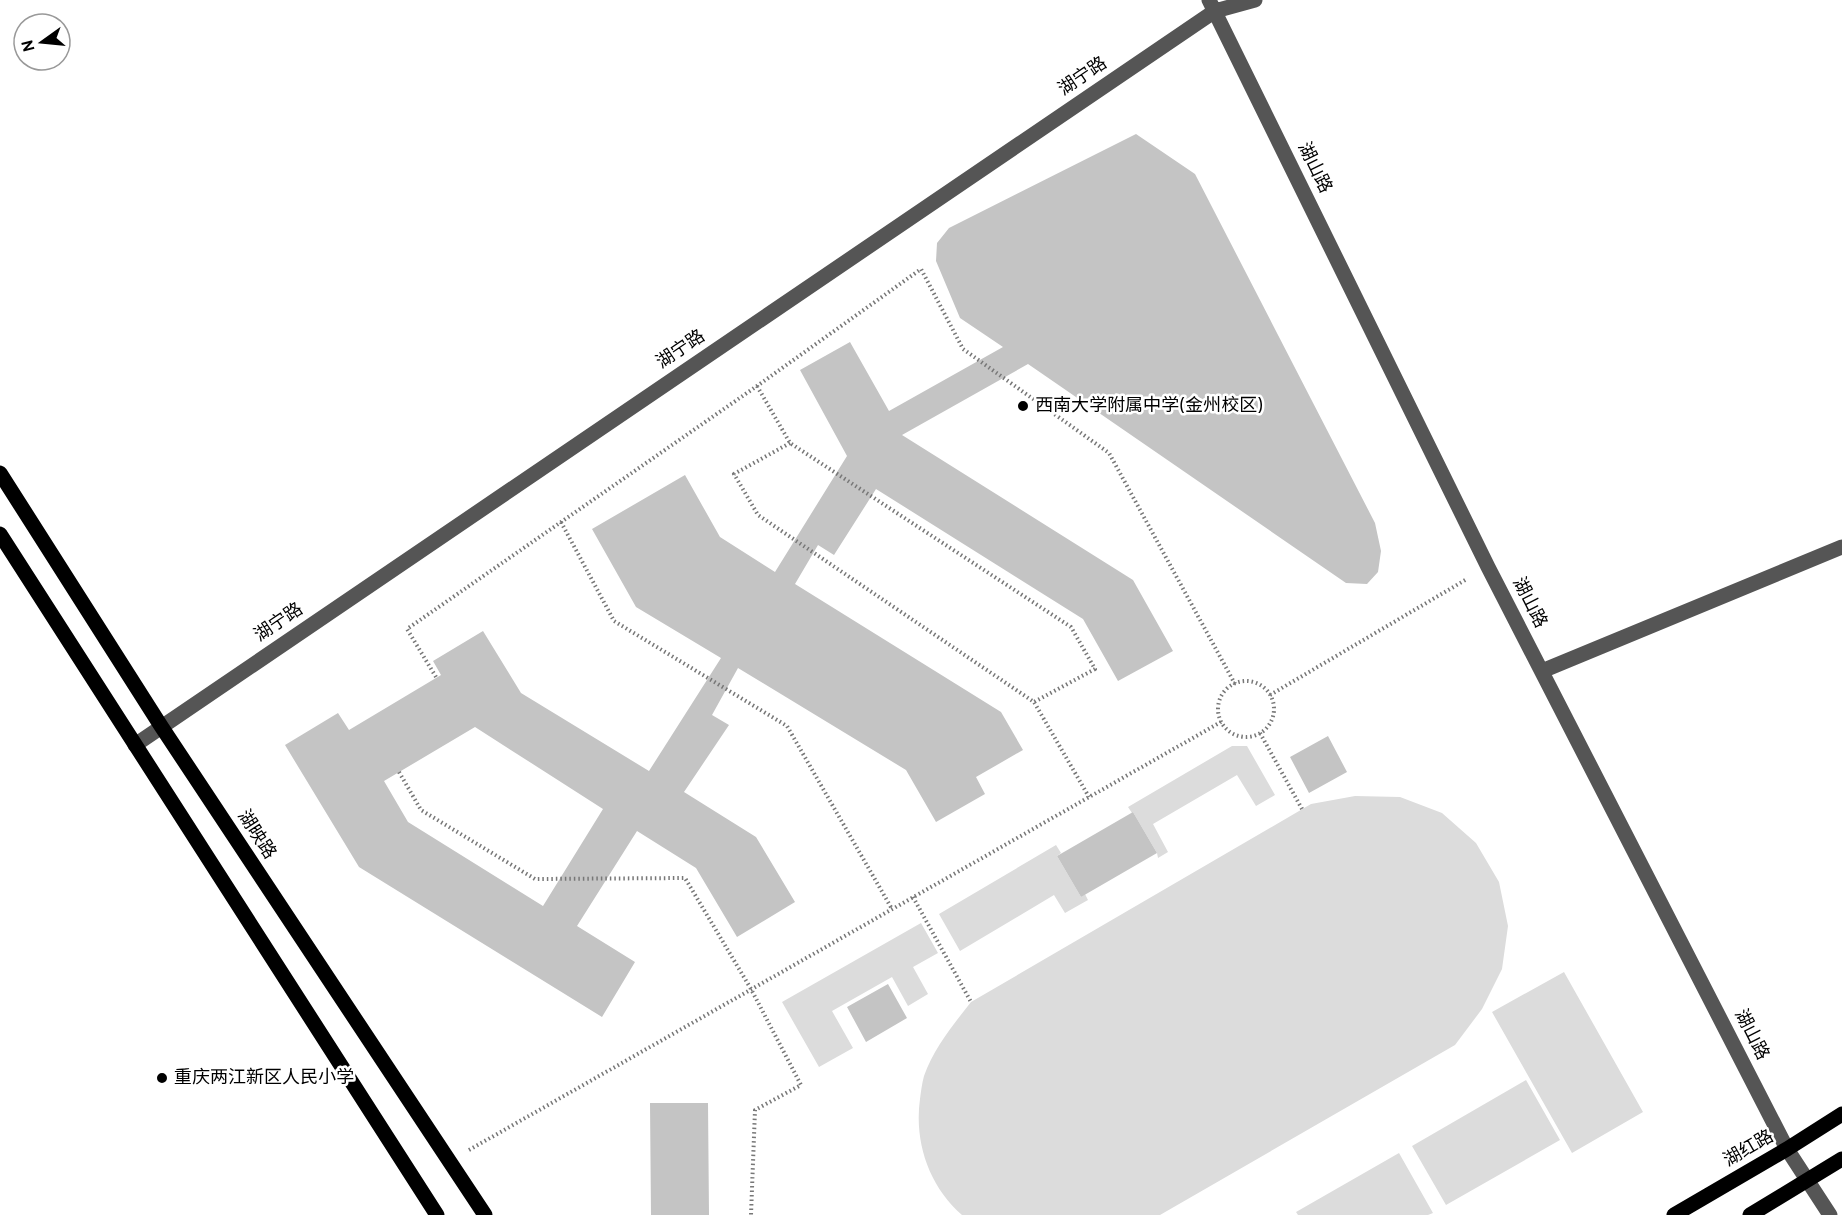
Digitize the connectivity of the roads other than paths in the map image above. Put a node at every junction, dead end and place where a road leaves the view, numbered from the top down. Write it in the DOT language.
graph roads {
  1 [pos="1255,0"];
  2 [pos="1212,5"];
  3 [pos="0,473"];
  4 [pos="0,534"];
  5 [pos="1842,547"];
  6 [pos="1542,671"];
  7 [pos="161,726"];
  8 [pos="135,745"];
  9 [pos="1842,1114"];
  10 [pos="1787,1149"];
  11 [pos="1842,1159"];
  12 [pos="1808,1181"];
  13 [pos="437,1215"];
  14 [pos="485,1215"];
  15 [pos="1674,1215"];
  16 [pos="1750,1215"];
  17 [pos="1830,1215"];
  1 -- 2 [label="street, 湖宁路"];
  2 -- 6 [label="street, 湖山路"];
  2 -- 7 [label="street, 湖宁路"];
  3 -- 7 [label="main road, 湖映路"];
  4 -- 8 [label="main road"];
  5 -- 6 [label="street"];
  6 -- 10 [label="street, 湖山路"];
  7 -- 8 [label="street, 湖宁路"];
  7 -- 14 [label="main road, 湖映路"];
  8 -- 13 [label="main road"];
  9 -- 10 [label="main road, 湖红路"];
  10 -- 12 [label="street, 湖山路"];
  10 -- 15 [label="main road, 湖红路"];
  11 -- 12 [label="main road"];
  12 -- 16 [label="main road"];
  12 -- 17 [label="street, 湖山路"];
}
